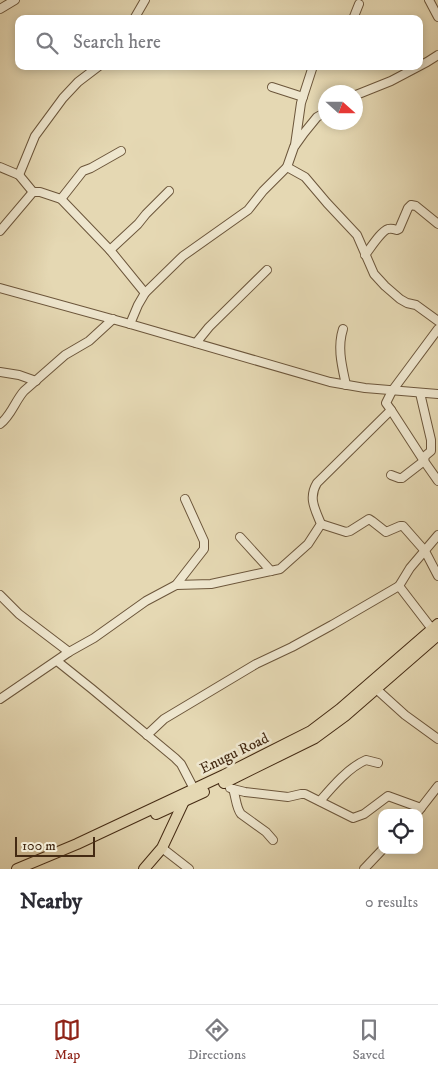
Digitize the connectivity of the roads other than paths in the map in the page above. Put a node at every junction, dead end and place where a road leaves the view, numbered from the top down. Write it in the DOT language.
graph roads {
  1 [pos="15,0"];
  2 [pos="145,0"];
  3 [pos="429,0"];
  4 [pos="359,4"];
  5 [pos="0,9"];
  6 [pos="136,15"];
  7 [pos="355,15"];
  8 [pos="438,17"];
  9 [pos="438,54"];
  10 [pos="423,64"];
  11 [pos="94,70"];
  12 [pos="312,70"];
  13 [pos="412,70"];
  14 [pos="272,87"];
  15 [pos="363,92"];
  16 [pos="303,97"];
  17 [pos="318,116"];
  18 [pos="294,147"];
  19 [pos="121,151"];
  20 [pos="0,167"];
  21 [pos="287,167"];
  22 [pos="19,175"];
  23 [pos="169,191"];
  24 [pos="33,192"];
  25 [pos="61,199"];
  26 [pos="438,224"];
  27 [pos="0,231"];
  28 [pos="110,250"];
  29 [pos="365,255"];
  30 [pos="267,270"];
  31 [pos="0,288"];
  32 [pos="145,293"];
  33 [pos="113,319"];
  34 [pos="438,321"];
  35 [pos="130,324"];
  36 [pos="343,329"];
  37 [pos="438,330"];
  38 [pos="196,343"];
  39 [pos="0,372"];
  40 [pos="36,381"];
  41 [pos="346,384"];
  42 [pos="392,391"];
  43 [pos="420,392"];
  44 [pos="438,394"];
  45 [pos="391,410"];
  46 [pos="0,424"];
  47 [pos="424,461"];
  48 [pos="391,475"];
  49 [pos="438,481"];
  50 [pos="186,499"];
  51 [pos="321,524"];
  52 [pos="438,535"];
  53 [pos="240,537"];
  54 [pos="425,551"];
  55 [pos="271,571"];
  56 [pos="438,576"];
  57 [pos="176,585"];
  58 [pos="399,586"];
  59 [pos="0,595"];
  60 [pos="436,629"];
  61 [pos="68,652"];
  62 [pos="57,661"];
  63 [pos="373,686"];
  64 [pos="0,699"];
  65 [pos="147,735"];
  66 [pos="438,739"];
  67 [pos="378,763"];
  68 [pos="230,786"];
  69 [pos="438,786"];
  70 [pos="188,794"];
  71 [pos="320,801"];
  72 [pos="417,809"];
  73 [pos="420,809"];
  74 [pos="273,840"];
  75 [pos="162,848"];
  76 [pos="378,854"];
  77 [pos="18,869"];
  78 [pos="34,869"];
  79 [pos="144,869"];
  80 [pos="189,869"];
  81 [pos="364,869"];
  1 -- 5 [label="street"];
  2 -- 6 [label="street"];
  3 -- 8 [label="street"];
  4 -- 7 [label="street"];
  9 -- 10 [label="street"];
  11 -- 22 [label="street"];
  12 -- 16 [label="street"];
  13 -- 15 [label="street"];
  14 -- 16 [label="street"];
  16 -- 18 [label="street"];
  17 -- 18 [label="street"];
  18 -- 21 [label="street"];
  19 -- 25 [label="street"];
  20 -- 22 [label="street"];
  21 -- 29 [label="street"];
  21 -- 32 [label="street"];
  22 -- 24 [label="street"];
  23 -- 28 [label="street"];
  24 -- 25 [label="street"];
  24 -- 27 [label="street"];
  25 -- 28 [label="street"];
  26 -- 29 [label="street"];
  28 -- 32 [label="street"];
  29 -- 34 [label="street"];
  30 -- 38 [label="street"];
  31 -- 33 [label="street"];
  32 -- 35 [label="street"];
  33 -- 35 [label="street"];
  33 -- 40 [label="street"];
  35 -- 38 [label="street"];
  36 -- 41 [label="street"];
  37 -- 42 [label="street"];
  38 -- 41 [label="street"];
  39 -- 40 [label="street"];
  40 -- 46 [label="street"];
  41 -- 42 [label="street"];
  42 -- 43 [label="street"];
  42 -- 45 [label="street"];
  43 -- 44 [label="street"];
  43 -- 47 [label="street"];
  45 -- 47 [label="street"];
  45 -- 51 [label="street"];
  47 -- 48 [label="street"];
  47 -- 49 [label="street"];
  50 -- 57 [label="street"];
  51 -- 54 [label="street"];
  51 -- 55 [label="street"];
  52 -- 54 [label="street"];
  53 -- 55 [label="street"];
  54 -- 56 [label="street"];
  54 -- 58 [label="street"];
  55 -- 57 [label="street"];
  57 -- 61 [label="street"];
  58 -- 60 [label="street"];
  58 -- 65 [label="street"];
  59 -- 61 [label="street"];
  60 -- 63 [label="main road, Enugu Road"];
  61 -- 62 [label="street"];
  62 -- 64 [label="street"];
  62 -- 65 [label="street"];
  63 -- 66 [label="street"];
  63 -- 68 [label="main road"];
  63 -- 70 [label="main road, Enugu Road"];
  65 -- 70 [label="street"];
  67 -- 71 [label="street"];
  68 -- 70 [label="main road"];
  68 -- 71 [label="street"];
  68 -- 74 [label="street"];
  69 -- 73 [label="street"];
  70 -- 75 [label="main road"];
  70 -- 77 [label="main road, Enugu Road"];
  70 -- 78 [label="main road"];
  71 -- 72 [label="street"];
  75 -- 79 [label="main road"];
  75 -- 80 [label="street"];
  76 -- 81 [label="street"];
}
